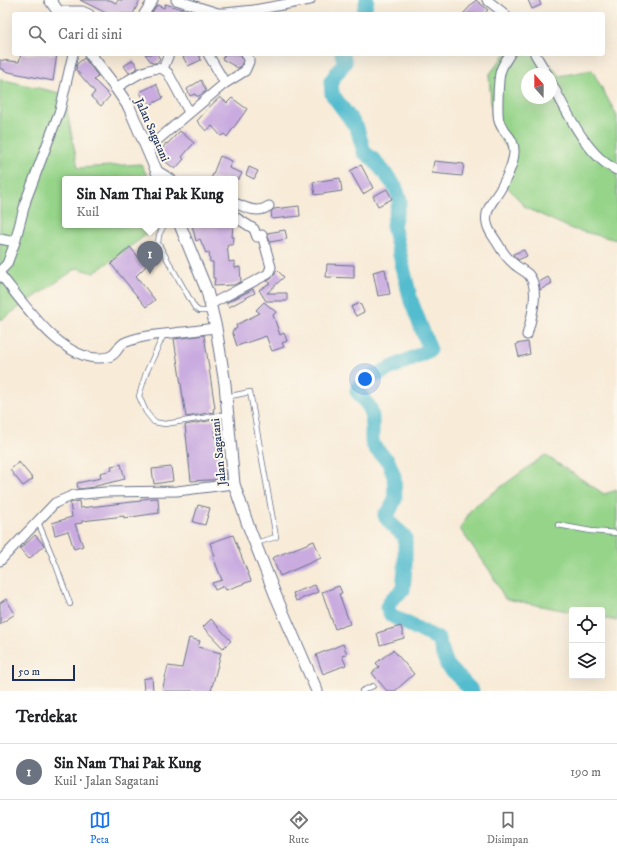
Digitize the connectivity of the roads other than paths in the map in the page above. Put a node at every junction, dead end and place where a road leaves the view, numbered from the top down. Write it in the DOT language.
graph roads {
  1 [pos="50,0"];
  2 [pos="152,0"];
  3 [pos="176,0"];
  4 [pos="310,0"];
  5 [pos="487,0"];
  6 [pos="190,5"];
  7 [pos="59,12"];
  8 [pos="84,12"];
  9 [pos="145,12"];
  10 [pos="187,12"];
  11 [pos="212,12"];
  12 [pos="236,12"];
  13 [pos="502,12"];
  14 [pos="74,56"];
  15 [pos="93,56"];
  16 [pos="168,56"];
  17 [pos="209,56"];
  18 [pos="247,56"];
  19 [pos="509,56"];
  20 [pos="536,56"];
  21 [pos="543,68"];
  22 [pos="163,69"];
  23 [pos="225,82"];
  24 [pos="116,88"];
  25 [pos="557,92"];
  26 [pos="189,112"];
  27 [pos="148,148"];
  28 [pos="617,170"];
  29 [pos="158,175"];
  30 [pos="238,204"];
  31 [pos="269,206"];
  32 [pos="238,219"];
  33 [pos="162,228"];
  34 [pos="181,228"];
  35 [pos="0,239"];
  36 [pos="15,242"];
  37 [pos="0,272"];
  38 [pos="212,307"];
  39 [pos="216,328"];
  40 [pos="164,334"];
  41 [pos="527,335"];
  42 [pos="226,397"];
  43 [pos="228,414"];
  44 [pos="234,484"];
  45 [pos="38,522"];
  46 [pos="558,525"];
  47 [pos="617,533"];
  48 [pos="255,544"];
  49 [pos="0,561"];
  50 [pos="70,604"];
  51 [pos="373,686"];
  52 [pos="317,691"];
  53 [pos="362,691"];
  1 -- 7 [label="street"];
  2 -- 9 [label="street"];
  3 -- 6 [label="street"];
  4 -- 12 [label="street"];
  5 -- 13 [label="street"];
  6 -- 10 [label="street"];
  6 -- 11 [label="street"];
  7 -- 8 [label="street"];
  14 -- 36 [label="street"];
  15 -- 24 [label="street, Jalan Sagatani"];
  16 -- 22 [label="street"];
  17 -- 23 [label="street"];
  18 -- 23 [label="street"];
  19 -- 41 [label="street"];
  20 -- 21 [label="street"];
  22 -- 24 [label="street"];
  22 -- 26 [label="street"];
  23 -- 26 [label="street"];
  24 -- 27 [label="street, Jalan Sagatani"];
  25 -- 28 [label="street"];
  26 -- 27 [label="street"];
  27 -- 29 [label="street, Jalan Sagatani"];
  30 -- 31 [label="street"];
  32 -- 38 [label="street"];
  33 -- 38 [label="lane"];
  34 -- 38 [label="street, Jalan Sagatani"];
  35 -- 36 [label="street"];
  36 -- 37 [label="street"];
  37 -- 40 [label="street"];
  38 -- 39 [label="street, Jalan Sagatani"];
  39 -- 40 [label="street"];
  39 -- 42 [label="street, Jalan Sagatani"];
  40 -- 43 [label="lane"];
  42 -- 43 [label="street, Jalan Sagatani"];
  42 -- 48 [label="lane"];
  43 -- 44 [label="street, Jalan Sagatani"];
  44 -- 45 [label="street"];
  44 -- 48 [label="street, Jalan Sagatani"];
  45 -- 49 [label="street"];
  45 -- 50 [label="lane"];
  46 -- 47 [label="lane"];
  48 -- 52 [label="street, Jalan Sagatani"];
  51 -- 53 [label="lane"];
}
